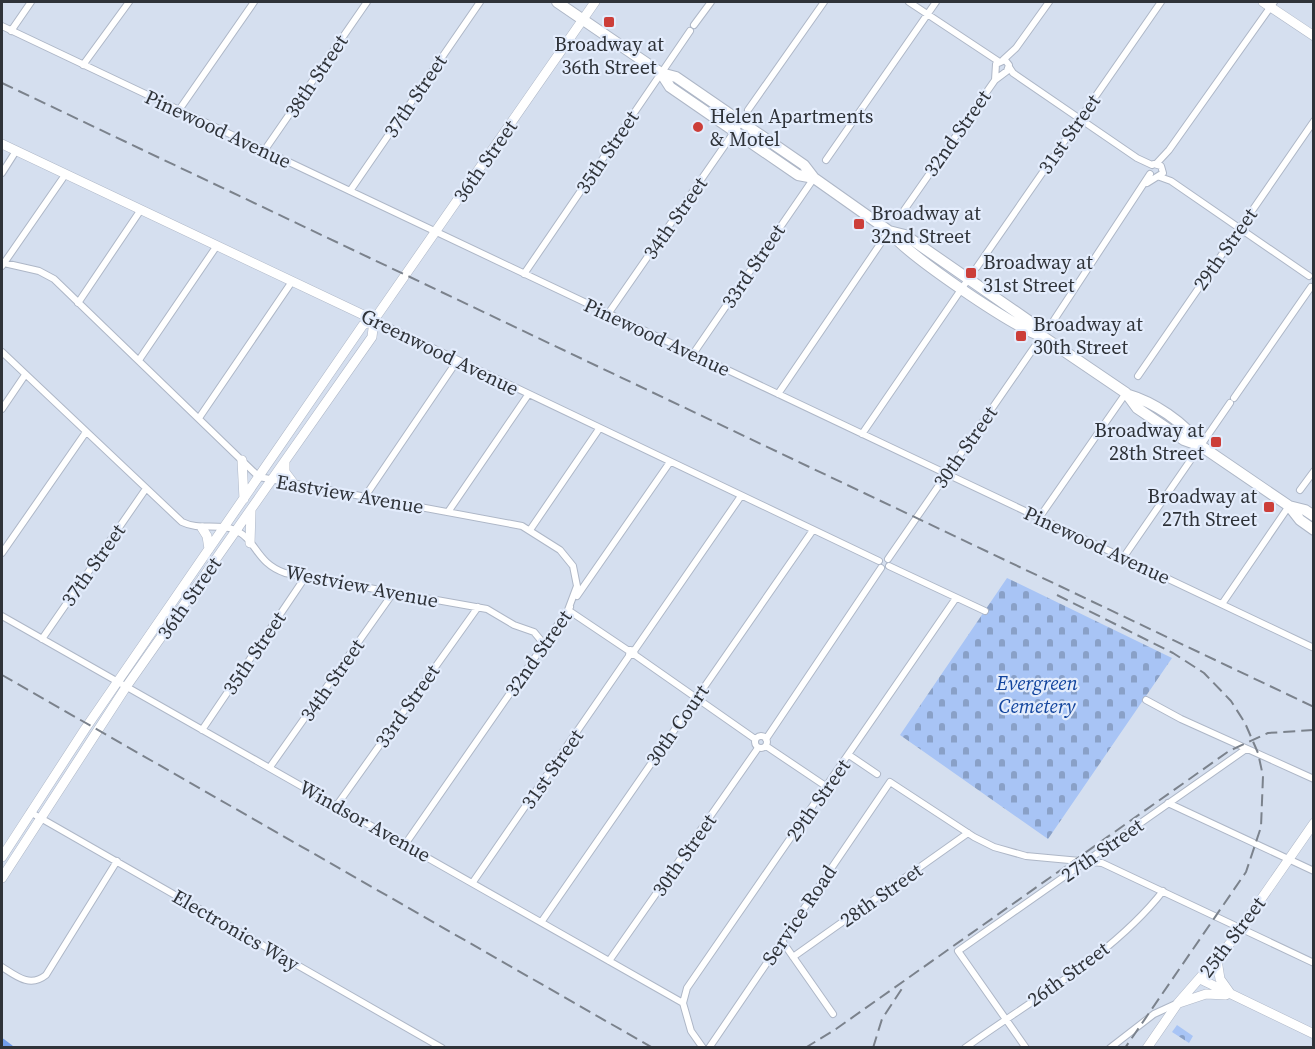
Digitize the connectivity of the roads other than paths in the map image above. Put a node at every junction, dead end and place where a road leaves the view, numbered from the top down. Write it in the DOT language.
graph roads {
  1 [pos="31,2"];
  2 [pos="129,2"];
  3 [pos="254,2"];
  4 [pos="367,2"];
  5 [pos="480,2"];
  6 [pos="557,2"];
  7 [pos="595,2"];
  8 [pos="711,2"];
  9 [pos="824,2"];
  10 [pos="909,2"];
  11 [pos="936,2"];
  12 [pos="1049,2"];
  13 [pos="1161,2"];
  14 [pos="1269,3"];
  15 [pos="928,14"];
  16 [pos="583,19"];
  17 [pos="2,26"];
  18 [pos="10,31"];
  19 [pos="1314,36"];
  20 [pos="83,65"];
  21 [pos="1003,67"];
  22 [pos="661,73"];
  23 [pos="179,110"];
  24 [pos="748,110"];
  25 [pos="1080,119"];
  26 [pos="1314,122"];
  27 [pos="737,126"];
  28 [pos="2,144"];
  29 [pos="16,151"];
  30 [pos="264,151"];
  31 [pos="826,160"];
  32 [pos="1156,171"];
  33 [pos="2,173"];
  34 [pos="64,175"];
  35 [pos="814,178"];
  36 [pos="350,191"];
  37 [pos="140,211"];
  38 [pos="900,216"];
  39 [pos="1239,229"];
  40 [pos="435,231"];
  41 [pos="890,231"];
  42 [pos="216,247"];
  43 [pos="3,265"];
  44 [pos="977,267"];
  45 [pos="524,274"];
  46 [pos="1311,275"];
  47 [pos="291,283"];
  48 [pos="966,283"];
  49 [pos="1312,287"];
  50 [pos="78,303"];
  51 [pos="608,314"];
  52 [pos="374,320"];
  53 [pos="1054,320"];
  54 [pos="1042,336"];
  55 [pos="2,352"];
  56 [pos="693,354"];
  57 [pos="138,360"];
  58 [pos="457,361"];
  59 [pos="25,375"];
  60 [pos="1138,376"];
  61 [pos="1126,393"];
  62 [pos="778,394"];
  63 [pos="528,395"];
  64 [pos="2,409"];
  65 [pos="199,418"];
  66 [pos="599,429"];
  67 [pos="86,432"];
  68 [pos="862,434"];
  69 [pos="1201,446"];
  70 [pos="242,460"];
  71 [pos="285,461"];
  72 [pos="670,462"];
  73 [pos="1314,471"];
  74 [pos="946,473"];
  75 [pos="259,477"];
  76 [pos="272,481"];
  77 [pos="294,484"];
  78 [pos="145,490"];
  79 [pos="1300,490"];
  80 [pos="741,496"];
  81 [pos="364,498"];
  82 [pos="244,499"];
  83 [pos="1289,506"];
  84 [pos="251,511"];
  85 [pos="448,512"];
  86 [pos="1314,516"];
  87 [pos="1040,518"];
  88 [pos="224,527"];
  89 [pos="202,528"];
  90 [pos="530,530"];
  91 [pos="813,530"];
  92 [pos="1314,530"];
  93 [pos="237,531"];
  94 [pos="250,543"];
  95 [pos="209,549"];
  96 [pos="2,553"];
  97 [pos="1124,558"];
  98 [pos="879,561"];
  99 [pos="889,562"];
  100 [pos="881,568"];
  101 [pos="306,576"];
  102 [pos="393,593"];
  103 [pos="956,598"];
  104 [pos="1222,604"];
  105 [pos="478,607"];
  106 [pos="568,610"];
  107 [pos="985,611"];
  108 [pos="2,616"];
  109 [pos="42,639"];
  110 [pos="544,644"];
  111 [pos="1314,648"];
  112 [pos="632,653"];
  113 [pos="117,682"];
  114 [pos="126,687"];
  115 [pos="696,698"];
  116 [pos="1146,700"];
  117 [pos="202,730"];
  118 [pos="755,739"];
  119 [pos="763,744"];
  120 [pos="1246,749"];
  121 [pos="849,755"];
  122 [pos="270,767"];
  123 [pos="878,774"];
  124 [pos="1314,779"];
  125 [pos="827,787"];
  126 [pos="1167,803"];
  127 [pos="337,805"];
  128 [pos="35,814"];
  129 [pos="1314,823"];
  130 [pos="968,833"];
  131 [pos="406,843"];
  132 [pos="3,853"];
  133 [pos="15,856"];
  134 [pos="1087,860"];
  135 [pos="1288,860"];
  136 [pos="117,861"];
  137 [pos="1314,872"];
  138 [pos="2,878"];
  139 [pos="473,882"];
  140 [pos="1163,891"];
  141 [pos="542,921"];
  142 [pos="1241,928"];
  143 [pos="782,941"];
  144 [pos="793,957"];
  145 [pos="1217,960"];
  146 [pos="609,961"];
  147 [pos="1314,963"];
  148 [pos="2,967"];
  149 [pos="1200,979"];
  150 [pos="1232,995"];
  151 [pos="683,1003"];
  152 [pos="1178,1003"];
  153 [pos="833,1014"];
  154 [pos="1006,1018"];
  155 [pos="1314,1034"];
  156 [pos="442,1047"];
  157 [pos="703,1047"];
  158 [pos="709,1047"];
  159 [pos="965,1047"];
  160 [pos="1026,1047"];
  161 [pos="1110,1047"];
  162 [pos="1147,1047"];
  1 -- 18 [label="street"];
  2 -- 20 [label="street"];
  3 -- 23 [label="street"];
  4 -- 30 [label="street, 38th Street"];
  5 -- 36 [label="street, 37th Street"];
  6 -- 16 [label="main road"];
  7 -- 16 [label="street, 36th Street"];
  8 -- 22 [label="street, 35th Street"];
  9 -- 24 [label="street"];
  10 -- 15 [label="street"];
  11 -- 15 [label="street"];
  12 -- 21 [label="street, 32nd Street"];
  13 -- 25 [label="street, 31st Street"];
  14 -- 19 [label="street"];
  14 -- 32 [label="street"];
  15 -- 21 [label="street"];
  15 -- 31 [label="street"];
  16 -- 22 [label="main road"];
  16 -- 40 [label="street, 36th Street"];
  17 -- 18 [label="street, Pinewood Avenue"];
  18 -- 20 [label="street, Pinewood Avenue"];
  20 -- 23 [label="street, Pinewood Avenue"];
  21 -- 25 [label="street"];
  21 -- 38 [label="street, 32nd Street"];
  22 -- 27 [label="main road"];
  22 -- 45 [label="street, 35th Street"];
  23 -- 30 [label="street, Pinewood Avenue"];
  25 -- 32 [label="street"];
  25 -- 44 [label="street, 31st Street"];
  26 -- 39 [label="street, 29th Street"];
  27 -- 35 [label="main road"];
  27 -- 51 [label="street, 34th Street"];
  28 -- 29 [label="street, Greenwood Avenue"];
  29 -- 33 [label="street"];
  29 -- 34 [label="street, Greenwood Avenue"];
  30 -- 36 [label="street, Pinewood Avenue"];
  32 -- 39 [label="street"];
  32 -- 53 [label="street"];
  34 -- 37 [label="street, Greenwood Avenue"];
  34 -- 43 [label="street"];
  35 -- 41 [label="main road"];
  35 -- 56 [label="street, 33rd Street"];
  36 -- 40 [label="street, Pinewood Avenue"];
  37 -- 42 [label="street, Greenwood Avenue"];
  37 -- 50 [label="street"];
  39 -- 46 [label="street"];
  39 -- 60 [label="street, 29th Street"];
  40 -- 45 [label="street, Pinewood Avenue"];
  40 -- 52 [label="street, 36th Street"];
  41 -- 48 [label="main road"];
  41 -- 62 [label="street"];
  42 -- 47 [label="street, Greenwood Avenue"];
  42 -- 57 [label="street"];
  43 -- 50 [label="street, Eastview Avenue"];
  45 -- 51 [label="street, Pinewood Avenue"];
  46 -- 49 [label="street"];
  47 -- 52 [label="street, Greenwood Avenue"];
  47 -- 65 [label="street"];
  48 -- 54 [label="main road"];
  48 -- 68 [label="street"];
  49 -- 69 [label="street"];
  50 -- 57 [label="street, Eastview Avenue"];
  51 -- 56 [label="street, Pinewood Avenue"];
  52 -- 58 [label="street, Greenwood Avenue"];
  52 -- 71 [label="street, 36th Street"];
  52 -- 75 [label="street, 36th Street"];
  54 -- 61 [label="main road"];
  54 -- 74 [label="street, 30th Street"];
  55 -- 59 [label="street, Westview Avenue"];
  56 -- 62 [label="street, Pinewood Avenue"];
  57 -- 65 [label="street, Eastview Avenue"];
  58 -- 63 [label="street, Greenwood Avenue"];
  58 -- 81 [label="street"];
  59 -- 64 [label="street"];
  59 -- 67 [label="street, Westview Avenue"];
  61 -- 69 [label="main road"];
  61 -- 87 [label="street"];
  62 -- 68 [label="street, Pinewood Avenue"];
  63 -- 66 [label="street, Greenwood Avenue"];
  63 -- 85 [label="street"];
  65 -- 70 [label="street, Eastview Avenue"];
  66 -- 72 [label="street, Greenwood Avenue"];
  66 -- 90 [label="street"];
  67 -- 78 [label="street, Westview Avenue"];
  67 -- 96 [label="street"];
  68 -- 74 [label="street, Pinewood Avenue"];
  69 -- 83 [label="main road"];
  69 -- 97 [label="street"];
  70 -- 75 [label="street, Eastview Avenue"];
  70 -- 82 [label="street"];
  71 -- 76 [label="street, 36th Street"];
  71 -- 77 [label="street"];
  72 -- 80 [label="street, Greenwood Avenue"];
  72 -- 106 [label="street, 32nd Street"];
  73 -- 79 [label="street"];
  74 -- 87 [label="street, Pinewood Avenue"];
  74 -- 99 [label="street, 30th Street"];
  75 -- 76 [label="street, Eastview Avenue"];
  75 -- 82 [label="street, 36th Street"];
  76 -- 77 [label="street, Eastview Avenue"];
  76 -- 84 [label="street, 36th Street"];
  77 -- 81 [label="street, Eastview Avenue"];
  78 -- 89 [label="street, Westview Avenue"];
  78 -- 109 [label="street, 37th Street"];
  80 -- 91 [label="street, Greenwood Avenue"];
  80 -- 112 [label="street, 31st Street"];
  81 -- 85 [label="street, Eastview Avenue"];
  82 -- 88 [label="street, 36th Street"];
  83 -- 86 [label="main road"];
  83 -- 92 [label="main road"];
  83 -- 104 [label="street"];
  84 -- 93 [label="street, 36th Street"];
  84 -- 94 [label="street"];
  85 -- 90 [label="street, Eastview Avenue"];
  87 -- 97 [label="street, Pinewood Avenue"];
  88 -- 89 [label="street, Westview Avenue"];
  88 -- 93 [label="street, Westview Avenue"];
  88 -- 95 [label="street, 36th Street"];
  89 -- 95 [label="street"];
  90 -- 106 [label="street, Eastview Avenue"];
  91 -- 98 [label="street, Greenwood Avenue"];
  91 -- 115 [label="street, 30th Court"];
  93 -- 94 [label="street, Westview Avenue"];
  93 -- 114 [label="street, 36th Street"];
  94 -- 101 [label="street, Westview Avenue"];
  95 -- 113 [label="street, 36th Street"];
  97 -- 104 [label="street, Pinewood Avenue"];
  98 -- 99 [label="street"];
  98 -- 100 [label="street"];
  99 -- 100 [label="street"];
  99 -- 103 [label="street"];
  100 -- 119 [label="street, 30th Street"];
  101 -- 102 [label="street, Westview Avenue"];
  101 -- 117 [label="street, 35th Street"];
  102 -- 105 [label="street, Westview Avenue"];
  102 -- 122 [label="street, 34th Street"];
  103 -- 107 [label="street"];
  103 -- 121 [label="street, 29th Street"];
  104 -- 111 [label="street, Pinewood Avenue"];
  105 -- 110 [label="street, Westview Avenue"];
  105 -- 127 [label="street, 33rd Street"];
  106 -- 110 [label="street, 32nd Street"];
  106 -- 112 [label="street"];
  108 -- 109 [label="street, Windsor Avenue"];
  109 -- 113 [label="street, Windsor Avenue"];
  110 -- 131 [label="street, 32nd Street"];
  112 -- 115 [label="street"];
  112 -- 139 [label="street, 31st Street"];
  113 -- 114 [label="street, Windsor Avenue"];
  113 -- 128 [label="street, 36th Street"];
  114 -- 117 [label="street, Windsor Avenue"];
  114 -- 128 [label="street, 36th Street"];
  115 -- 118 [label="street"];
  115 -- 141 [label="street, 30th Court"];
  116 -- 120 [label="street"];
  117 -- 122 [label="street, Windsor Avenue"];
  118 -- 119 [label="street"];
  118 -- 119 [label="street"];
  119 -- 125 [label="street"];
  119 -- 146 [label="street, 30th Street"];
  120 -- 124 [label="street"];
  120 -- 126 [label="street, 27th Street"];
  121 -- 123 [label="street"];
  121 -- 125 [label="street, 29th Street"];
  122 -- 127 [label="street, Windsor Avenue"];
  125 -- 151 [label="street, 29th Street"];
  126 -- 134 [label="street, 27th Street"];
  126 -- 135 [label="street"];
  127 -- 131 [label="street, Windsor Avenue"];
  128 -- 132 [label="street, 36th Street"];
  128 -- 133 [label="street, 36th Street"];
  128 -- 136 [label="street, Electronics Way"];
  129 -- 135 [label="street, 25th Street"];
  130 -- 134 [label="street"];
  130 -- 143 [label="street, Service Road"];
  130 -- 144 [label="street, 28th Street"];
  131 -- 139 [label="street, Windsor Avenue"];
  132 -- 133 [label="street"];
  133 -- 138 [label="street, 36th Street"];
  134 -- 140 [label="street"];
  134 -- 154 [label="street, 27th Street"];
  135 -- 137 [label="street"];
  135 -- 142 [label="street, 25th Street"];
  136 -- 148 [label="street"];
  136 -- 156 [label="street, Electronics Way"];
  139 -- 141 [label="street, Windsor Avenue"];
  140 -- 142 [label="street"];
  140 -- 154 [label="street, 26th Street"];
  141 -- 146 [label="street, Windsor Avenue"];
  142 -- 145 [label="street, 25th Street"];
  142 -- 147 [label="street"];
  143 -- 144 [label="street"];
  143 -- 158 [label="street, Service Road"];
  144 -- 153 [label="street"];
  145 -- 149 [label="street, 25th Street"];
  145 -- 150 [label="street"];
  146 -- 151 [label="street, Windsor Avenue"];
  149 -- 150 [label="street"];
  149 -- 152 [label="street, 25th Street"];
  150 -- 152 [label="street"];
  150 -- 155 [label="street"];
  151 -- 157 [label="street"];
  152 -- 161 [label="street"];
  152 -- 162 [label="street, 25th Street"];
  154 -- 159 [label="street, 26th Street"];
  154 -- 160 [label="street"];
}
